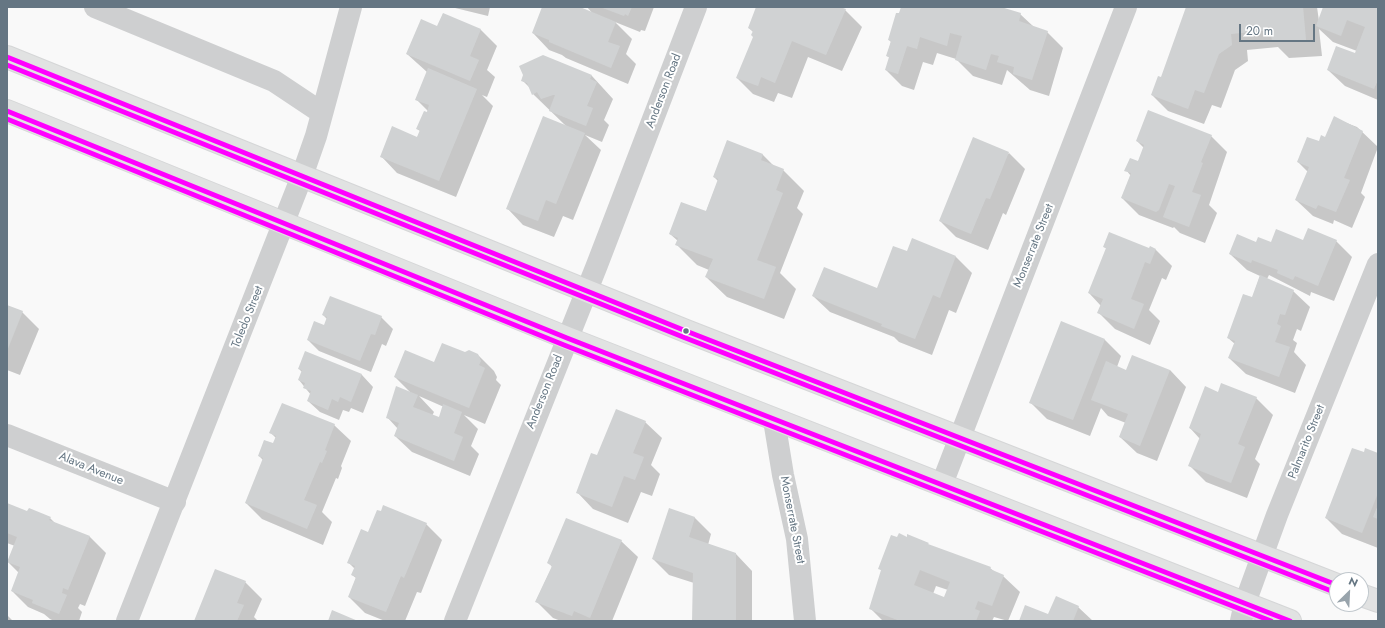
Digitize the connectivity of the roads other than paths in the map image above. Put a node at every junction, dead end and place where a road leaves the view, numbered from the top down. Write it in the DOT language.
graph roads {
  1 [pos="95,7"];
  2 [pos="351,7"];
  3 [pos="696,7"];
  4 [pos="1126,7"];
  5 [pos="7,57"];
  6 [pos="7,111"];
  7 [pos="322,113"];
  8 [pos="302,176"];
  9 [pos="284,224"];
  10 [pos="1377,269"];
  11 [pos="586,291"];
  12 [pos="567,338"];
  13 [pos="774,420"];
  14 [pos="7,435"];
  15 [pos="959,437"];
  16 [pos="942,484"];
  17 [pos="175,502"];
  18 [pos="1262,556"];
  19 [pos="1329,582"];
  20 [pos="1243,612"];
  21 [pos="127,621"];
  22 [pos="455,621"];
  23 [pos="805,621"];
  24 [pos="1290,621"];
  1 -- 7 [label="street"];
  2 -- 7 [label="street, Toledo Street"];
  3 -- 11 [label="street, Anderson Road"];
  4 -- 15 [label="street, Monserrate Street"];
  5 -- 8 [label="main road"];
  6 -- 9 [label="main road"];
  7 -- 8 [label="street, Toledo Street"];
  8 -- 9 [label="street, Toledo Street"];
  8 -- 11 [label="main road"];
  9 -- 12 [label="main road"];
  9 -- 17 [label="street, Toledo Street"];
  10 -- 18 [label="street, Palmarito Street"];
  11 -- 12 [label="street, Anderson Road"];
  11 -- 15 [label="main road"];
  12 -- 13 [label="main road"];
  12 -- 22 [label="street, Anderson Road"];
  13 -- 16 [label="main road"];
  13 -- 23 [label="street, Monserrate Street"];
  14 -- 17 [label="street, Alava Avenue"];
  15 -- 16 [label="street, Monserrate Street"];
  15 -- 18 [label="main road"];
  16 -- 20 [label="main road"];
  17 -- 21 [label="street, Toledo Street"];
  18 -- 19 [label="main road"];
  18 -- 20 [label="street, Palmarito Street"];
  20 -- 24 [label="main road"];
}
